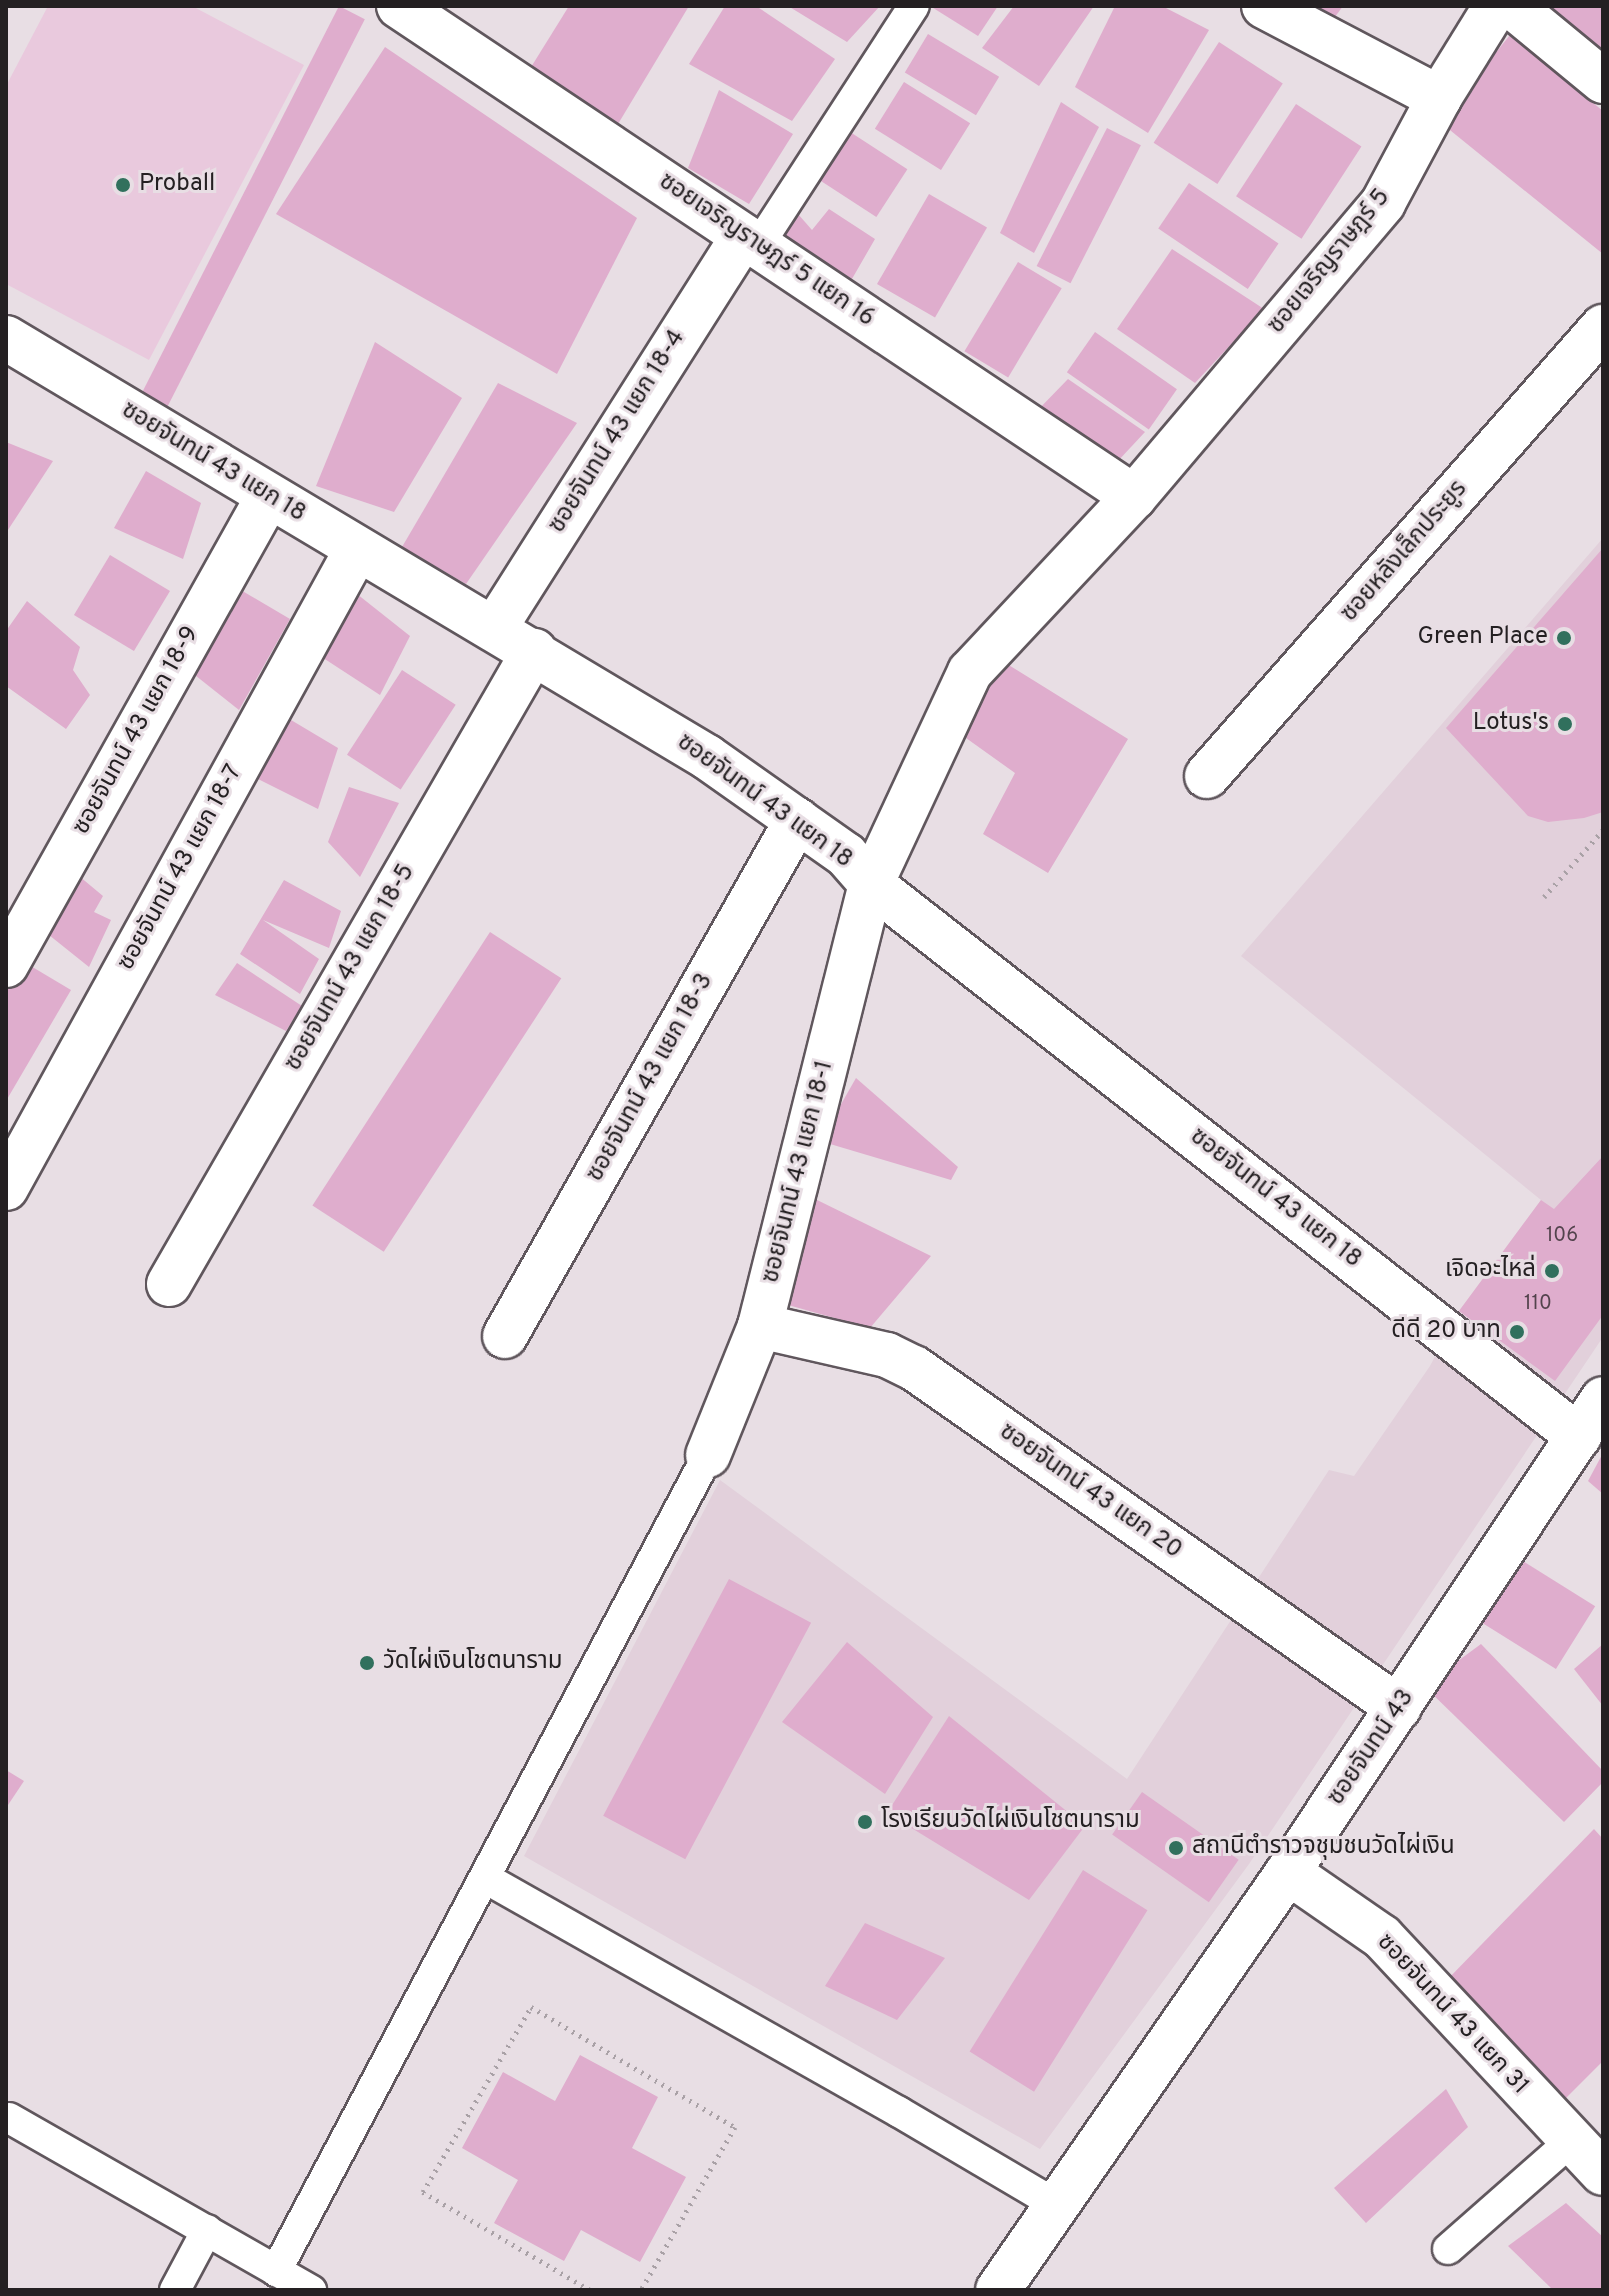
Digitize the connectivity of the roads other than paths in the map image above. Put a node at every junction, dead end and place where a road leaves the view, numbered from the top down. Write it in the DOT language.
graph roads {
  1 [pos="399,6"];
  2 [pos="914,6"];
  3 [pos="1264,6"];
  4 [pos="1496,6"];
  5 [pos="1512,6"];
  6 [pos="1603,81"];
  7 [pos="1439,98"];
  8 [pos="751,241"];
  9 [pos="1603,327"];
  10 [pos="8,342"];
  11 [pos="268,497"];
  12 [pos="1134,497"];
  13 [pos="357,549"];
  14 [pos="494,629"];
  15 [pos="534,651"];
  16 [pos="1207,776"];
  17 [pos="797,820"];
  18 [pos="871,884"];
  19 [pos="6,965"];
  20 [pos="6,1188"];
  21 [pos="169,1284"];
  22 [pos="760,1326"];
  23 [pos="505,1336"];
  24 [pos="1603,1399"];
  25 [pos="1579,1437"];
  26 [pos="704,1464"];
  27 [pos="1399,1708"];
  28 [pos="1288,1872"];
  29 [pos="487,1879"];
  30 [pos="9,2118"];
  31 [pos="1571,2141"];
  32 [pos="1603,2173"];
  33 [pos="1055,2204"];
  34 [pos="207,2230"];
  35 [pos="1448,2249"];
  36 [pos="276,2271"];
  37 [pos="175,2290"];
  38 [pos="311,2290"];
  39 [pos="998,2290"];
  1 -- 8 [label="street, ซอยเจริญราษฎร์ 5 แยก 16"];
  2 -- 8 [label="lane"];
  3 -- 7 [label="street"];
  4 -- 7 [label="street, ซอยเจริญราษฎร์ 5"];
  5 -- 6 [label="street"];
  7 -- 12 [label="street, ซอยเจริญราษฎร์ 5"];
  8 -- 12 [label="street, ซอยเจริญราษฎร์ 5 แยก 16"];
  8 -- 14 [label="street, ซอยจันทน์ 43 แยก 18-4"];
  9 -- 16 [label="street, ซอยหลังเล็กประยูร"];
  10 -- 11 [label="street, ซอยจันทน์ 43 แยก 18"];
  11 -- 13 [label="street, ซอยจันทน์ 43 แยก 18"];
  11 -- 19 [label="street, ซอยจันทน์ 43 แยก 18-9"];
  12 -- 18 [label="street, ซอยเจริญราษฎร์ 5"];
  13 -- 14 [label="street, ซอยจันทน์ 43 แยก 18"];
  13 -- 20 [label="street, ซอยจันทน์ 43 แยก 18-7"];
  14 -- 15 [label="street, ซอยจันทน์ 43 แยก 18"];
  15 -- 17 [label="street, ซอยจันทน์ 43 แยก 18"];
  15 -- 21 [label="street, ซอยจันทน์ 43 แยก 18-5"];
  17 -- 18 [label="street, ซอยจันทน์ 43 แยก 18"];
  17 -- 23 [label="street, ซอยจันทน์ 43 แยก 18-3"];
  18 -- 22 [label="street, ซอยจันทน์ 43 แยก 18-1"];
  18 -- 25 [label="street, ซอยจันทน์ 43 แยก 18"];
  22 -- 26 [label="street, ซอยจันทน์ 43 แยก 18-1"];
  22 -- 27 [label="street, ซอยจันทน์ 43 แยก 20"];
  24 -- 25 [label="street, ซอยจันทน์ 43"];
  25 -- 27 [label="street, ซอยจันทน์ 43"];
  26 -- 29 [label="lane"];
  27 -- 28 [label="street, ซอยจันทน์ 43"];
  28 -- 31 [label="street, ซอยจันทน์ 43 แยก 31"];
  28 -- 33 [label="street, ซอยจันทน์ 43"];
  29 -- 33 [label="lane"];
  29 -- 36 [label="lane"];
  30 -- 34 [label="lane"];
  31 -- 32 [label="street, ซอยจันทน์ 43 แยก 31"];
  31 -- 35 [label="lane"];
  33 -- 39 [label="street, ซอยจันทน์ 43"];
  34 -- 36 [label="lane"];
  34 -- 37 [label="lane"];
  36 -- 38 [label="lane"];
}
